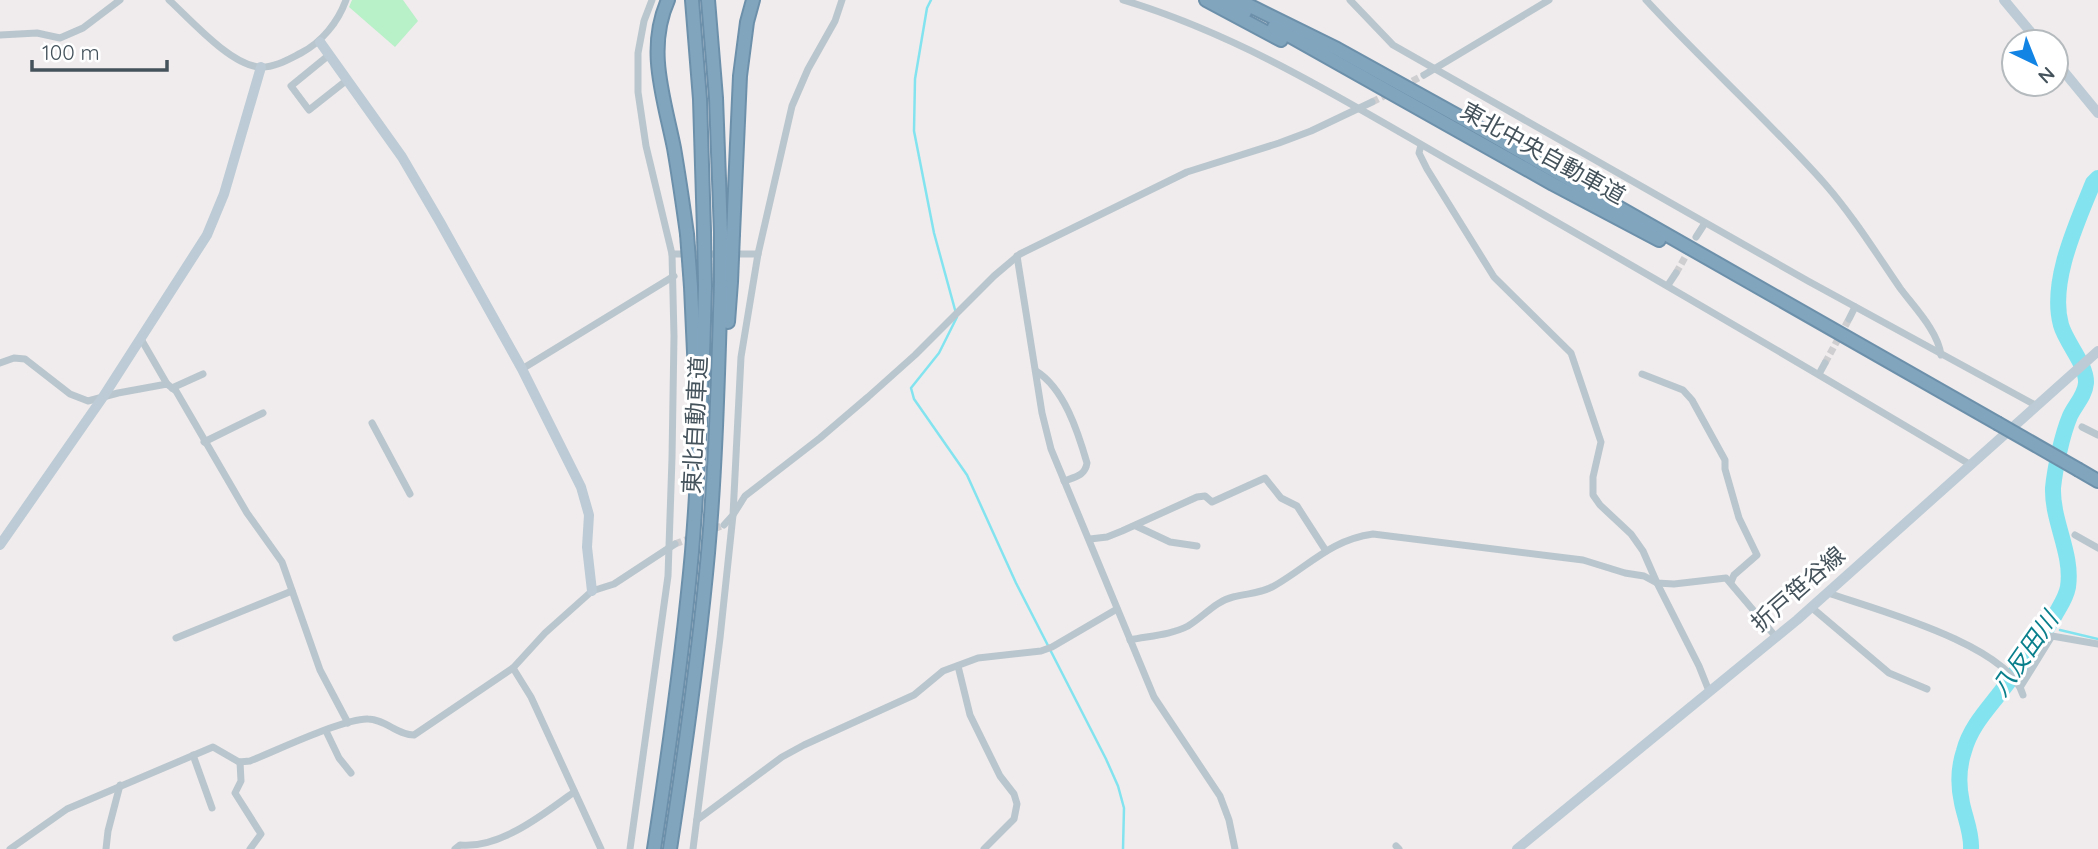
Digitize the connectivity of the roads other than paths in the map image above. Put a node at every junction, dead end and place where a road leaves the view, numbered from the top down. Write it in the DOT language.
graph roads {
  1 [pos="120,0"];
  2 [pos="169,0"];
  3 [pos="346,0"];
  4 [pos="652,0"];
  5 [pos="668,0"];
  6 [pos="692,0"];
  7 [pos="708,0"];
  8 [pos="752,0"];
  9 [pos="842,0"];
  10 [pos="1124,0"];
  11 [pos="1206,0"];
  12 [pos="1219,0"];
  13 [pos="1238,0"];
  14 [pos="1255,0"];
  15 [pos="1350,0"];
  16 [pos="1549,0"];
  17 [pos="1646,0"];
  18 [pos="2004,0"];
  19 [pos="2027,28"];
  20 [pos="0,35"];
  21 [pos="320,42"];
  22 [pos="329,55"];
  23 [pos="1333,55"];
  24 [pos="261,68"];
  25 [pos="1434,69"];
  26 [pos="1424,75"];
  27 [pos="2070,79"];
  28 [pos="347,80"];
  29 [pos="1372,102"];
  30 [pos="1359,108"];
  31 [pos="2098,113"];
  32 [pos="1421,145"];
  33 [pos="1705,223"];
  34 [pos="727,233"];
  35 [pos="1696,237"];
  36 [pos="672,254"];
  37 [pos="758,254"];
  38 [pos="1017,256"];
  39 [pos="1676,273"];
  40 [pos="674,276"];
  41 [pos="1668,285"];
  42 [pos="1855,307"];
  43 [pos="1849,319"];
  44 [pos="141,339"];
  45 [pos="1941,355"];
  46 [pos="2094,355"];
  47 [pos="0,363"];
  48 [pos="1825,363"];
  49 [pos="522,369"];
  50 [pos="1036,371"];
  51 [pos="203,374"];
  52 [pos="1642,374"];
  53 [pos="1819,374"];
  54 [pos="170,386"];
  55 [pos="103,397"];
  56 [pos="2037,406"];
  57 [pos="264,413"];
  58 [pos="372,423"];
  59 [pos="2082,427"];
  60 [pos="2098,435"];
  61 [pos="204,442"];
  62 [pos="699,458"];
  63 [pos="1971,465"];
  64 [pos="1064,481"];
  65 [pos="2098,481"];
  66 [pos="410,494"];
  67 [pos="733,516"];
  68 [pos="724,525"];
  69 [pos="1136,526"];
  70 [pos="2075,535"];
  71 [pos="1090,539"];
  72 [pos="0,545"];
  73 [pos="672,546"];
  74 [pos="1197,546"];
  75 [pos="2098,548"];
  76 [pos="1326,551"];
  77 [pos="1731,582"];
  78 [pos="1657,583"];
  79 [pos="592,591"];
  80 [pos="292,592"];
  81 [pos="1828,593"];
  82 [pos="1811,607"];
  83 [pos="1117,609"];
  84 [pos="1776,637"];
  85 [pos="176,638"];
  86 [pos="1130,640"];
  87 [pos="2098,644"];
  88 [pos="958,666"];
  89 [pos="513,668"];
  90 [pos="2019,684"];
  91 [pos="1927,690"];
  92 [pos="1709,691"];
  93 [pos="2023,695"];
  94 [pos="348,723"];
  95 [pos="326,731"];
  96 [pos="193,755"];
  97 [pos="240,762"];
  98 [pos="351,773"];
  99 [pos="120,785"];
  100 [pos="574,792"];
  101 [pos="212,808"];
  102 [pos="696,820"];
  103 [pos="10,849"];
  104 [pos="106,849"];
  105 [pos="250,849"];
  106 [pos="455,849"];
  107 [pos="601,849"];
  108 [pos="630,849"];
  109 [pos="654,849"];
  110 [pos="670,849"];
  111 [pos="693,849"];
  112 [pos="984,849"];
  113 [pos="1235,849"];
  114 [pos="1517,849"];
  1 -- 20 [label="street"];
  2 -- 24 [label="street"];
  3 -- 21 [label="street"];
  4 -- 36 [label="street"];
  5 -- 62 [label="highway, bridge"];
  6 -- 62 [label="highway, 東北自動車道, bridge"];
  7 -- 34 [label="highway"];
  8 -- 34 [label="highway"];
  9 -- 37 [label="street"];
  10 -- 30 [label="street"];
  11 -- 23 [label="highway"];
  12 -- 23 [label="highway, 東北中央自動車道"];
  13 -- 23 [label="highway, 東北中央自動車道"];
  14 -- 23 [label="highway"];
  15 -- 25 [label="street"];
  16 -- 25 [label="street"];
  17 -- 45 [label="street"];
  18 -- 19 [label="street"];
  21 -- 22 [label="street"];
  21 -- 24 [label="street"];
  22 -- 28 [label="street"];
  22 -- 28 [label="street"];
  23 -- 65 [label="highway, 東北中央自動車道, bridge"];
  24 -- 44 [label="street"];
  25 -- 26 [label="street"];
  25 -- 33 [label="street"];
  27 -- 31 [label="street"];
  28 -- 49 [label="street"];
  29 -- 30 [label="street"];
  30 -- 32 [label="street"];
  30 -- 38 [label="street"];
  32 -- 41 [label="street"];
  32 -- 78 [label="street"];
  33 -- 35 [label="street"];
  33 -- 42 [label="street"];
  34 -- 110 [label="highway, 東北自動車道, bridge"];
  36 -- 37 [label="street"];
  36 -- 40 [label="street"];
  37 -- 67 [label="street"];
  38 -- 50 [label="street"];
  38 -- 67 [label="street"];
  39 -- 41 [label="street"];
  40 -- 49 [label="street"];
  40 -- 73 [label="street"];
  41 -- 53 [label="street"];
  42 -- 43 [label="street"];
  42 -- 45 [label="street"];
  44 -- 54 [label="street"];
  44 -- 55 [label="street"];
  45 -- 56 [label="street"];
  46 -- 56 [label="street, 折戸笹谷線"];
  47 -- 55 [label="street"];
  48 -- 53 [label="street"];
  49 -- 79 [label="street"];
  50 -- 64 [label="street"];
  50 -- 64 [label="street"];
  51 -- 54 [label="street"];
  52 -- 77 [label="street"];
  53 -- 63 [label="street"];
  54 -- 55 [label="street"];
  54 -- 61 [label="street"];
  55 -- 72 [label="street"];
  56 -- 63 [label="street, 折戸笹谷線"];
  57 -- 61 [label="street"];
  58 -- 66 [label="street"];
  59 -- 60 [label="street"];
  61 -- 80 [label="street"];
  62 -- 109 [label="highway, 東北自動車道"];
  63 -- 81 [label="street, 折戸笹谷線"];
  64 -- 71 [label="street"];
  67 -- 68 [label="street"];
  67 -- 102 [label="street"];
  69 -- 71 [label="street"];
  69 -- 74 [label="street"];
  69 -- 76 [label="street"];
  70 -- 75 [label="street"];
  71 -- 83 [label="street"];
  73 -- 79 [label="street"];
  73 -- 108 [label="street"];
  76 -- 78 [label="street"];
  76 -- 86 [label="street"];
  77 -- 78 [label="street"];
  77 -- 84 [label="street"];
  78 -- 92 [label="street"];
  79 -- 89 [label="street"];
  80 -- 85 [label="street"];
  80 -- 94 [label="street"];
  81 -- 82 [label="street, 折戸笹谷線"];
  81 -- 90 [label="street"];
  82 -- 84 [label="street, 折戸笹谷線"];
  82 -- 91 [label="street"];
  83 -- 86 [label="street"];
  83 -- 88 [label="street"];
  84 -- 92 [label="street, 折戸笹谷線"];
  86 -- 113 [label="street"];
  87 -- 90 [label="street"];
  88 -- 102 [label="street"];
  88 -- 112 [label="street"];
  89 -- 94 [label="street"];
  89 -- 100 [label="street"];
  90 -- 93 [label="street"];
  92 -- 114 [label="street, 折戸笹谷線"];
  94 -- 95 [label="street"];
  95 -- 97 [label="street"];
  95 -- 98 [label="street"];
  96 -- 97 [label="street"];
  96 -- 99 [label="street"];
  96 -- 101 [label="street"];
  97 -- 105 [label="street"];
  99 -- 103 [label="street"];
  99 -- 104 [label="street"];
  100 -- 106 [label="street"];
  100 -- 107 [label="street"];
  102 -- 111 [label="street"];
}
